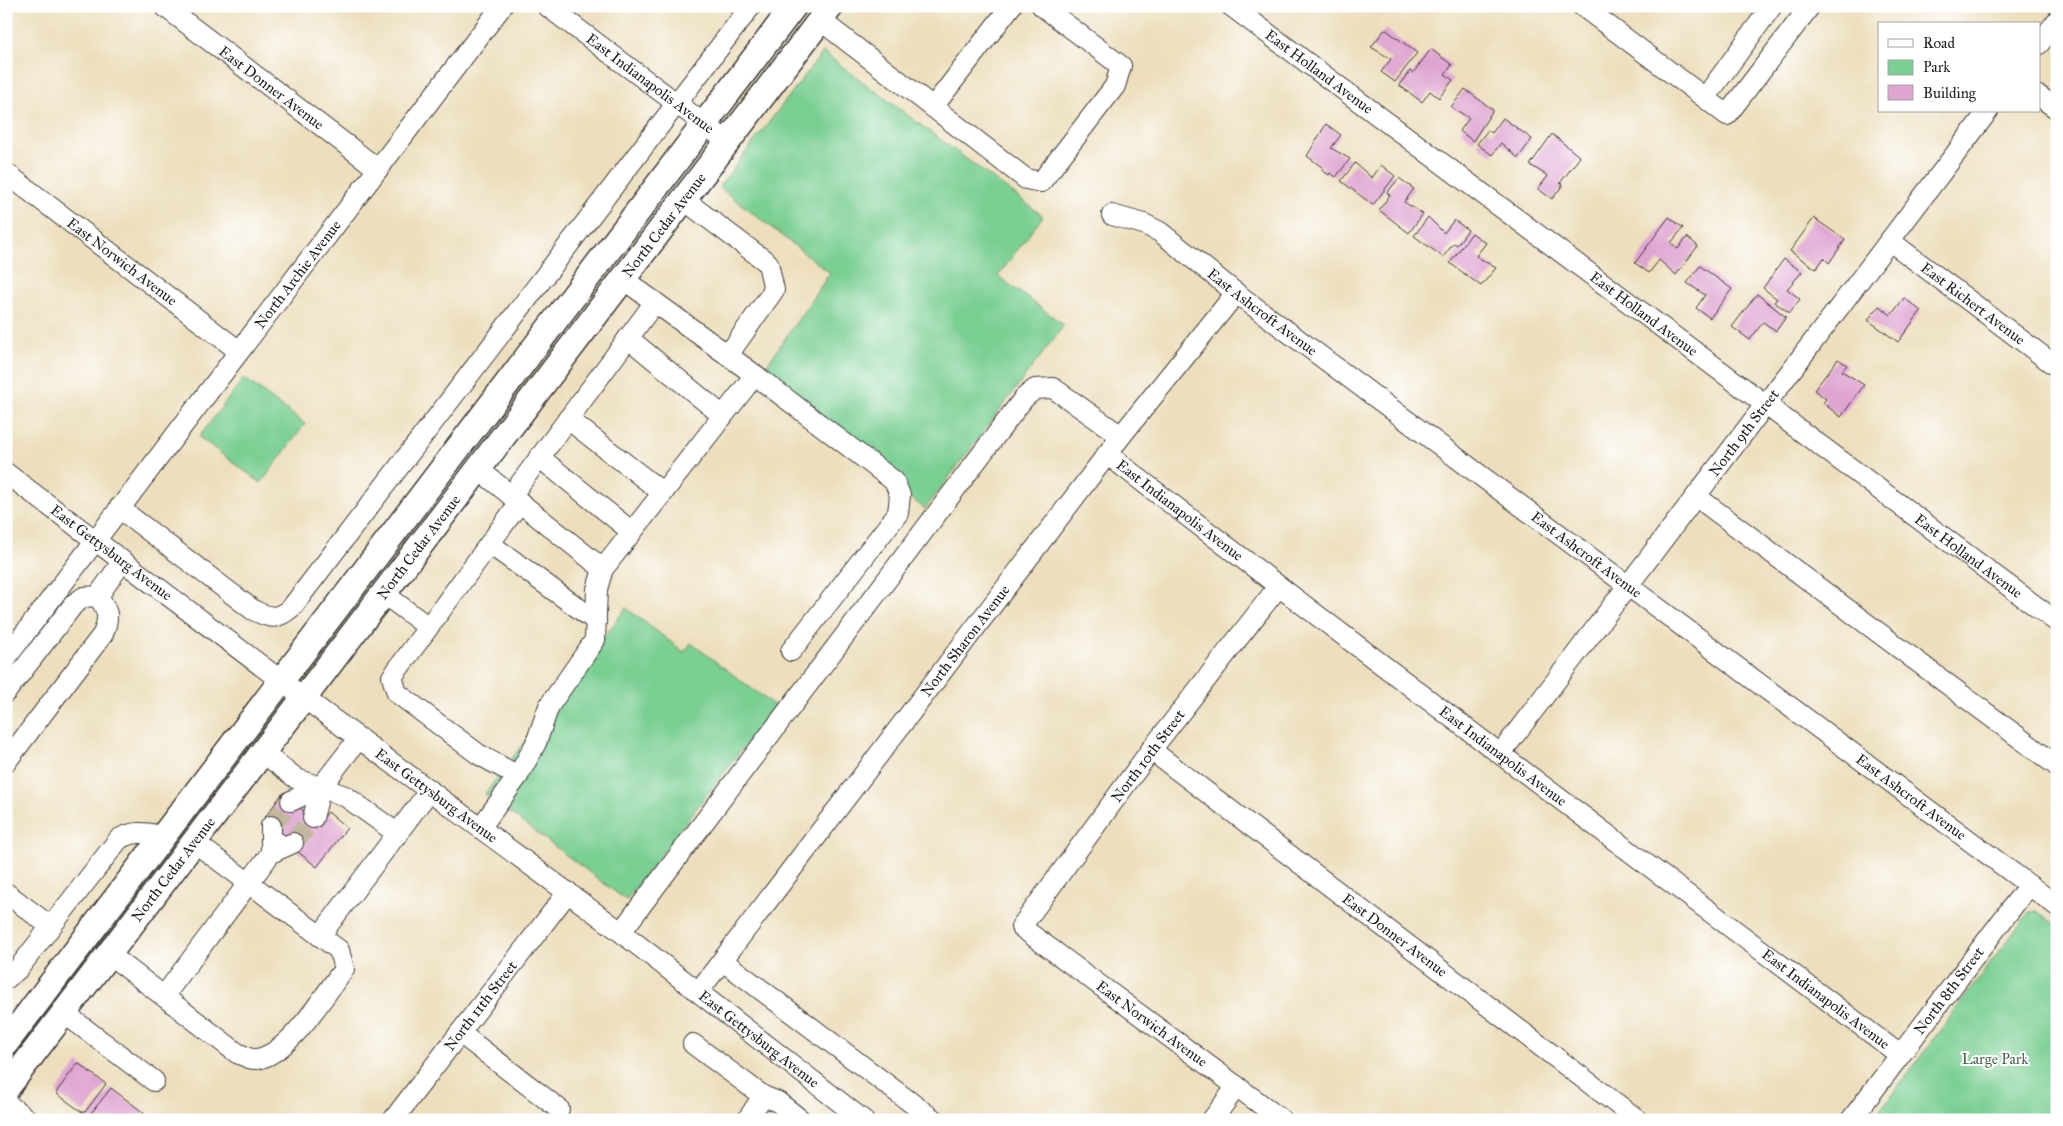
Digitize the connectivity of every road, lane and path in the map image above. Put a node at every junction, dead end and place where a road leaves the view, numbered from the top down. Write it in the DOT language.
graph roads {
  1 [pos="164,6"];
  2 [pos="502,6"];
  3 [pos="548,6"];
  4 [pos="751,6"];
  5 [pos="794,6"];
  6 [pos="1011,6"];
  7 [pos="1042,6"];
  8 [pos="1230,6"];
  9 [pos="1772,6"];
  10 [pos="1810,6"];
  11 [pos="1593,10"];
  12 [pos="826,13"];
  13 [pos="2057,21"];
  14 [pos="2040,43"];
  15 [pos="2040,97"];
  16 [pos="1704,98"];
  17 [pos="677,104"];
  18 [pos="933,108"];
  19 [pos="2057,109"];
  20 [pos="1987,112"];
  21 [pos="705,124"];
  22 [pos="728,142"];
  23 [pos="378,169"];
  24 [pos="6,173"];
  25 [pos="684,200"];
  26 [pos="1112,215"];
  27 [pos="1890,241"];
  28 [pos="623,279"];
  29 [pos="1236,293"];
  30 [pos="656,302"];
  31 [pos="628,338"];
  32 [pos="239,351"];
  33 [pos="728,355"];
  34 [pos="2057,367"];
  35 [pos="514,375"];
  36 [pos="756,375"];
  37 [pos="1764,406"];
  38 [pos="723,416"];
  39 [pos="568,419"];
  40 [pos="1121,436"];
  41 [pos="1107,454"];
  42 [pos="539,457"];
  43 [pos="478,470"];
  44 [pos="6,473"];
  45 [pos="663,493"];
  46 [pos="1697,496"];
  47 [pos="515,499"];
  48 [pos="119,508"];
  49 [pos="632,532"];
  50 [pos="95,542"];
  51 [pos="490,544"];
  52 [pos="122,562"];
  53 [pos="603,569"];
  54 [pos="1627,584"];
  55 [pos="1278,587"];
  56 [pos="383,592"];
  57 [pos="98,596"];
  58 [pos="596,621"];
  59 [pos="2057,622"];
  60 [pos="428,627"];
  61 [pos="791,651"];
  62 [pos="6,658"];
  63 [pos="281,681"];
  64 [pos="6,692"];
  65 [pos="303,698"];
  66 [pos="360,738"];
  67 [pos="1151,750"];
  68 [pos="262,752"];
  69 [pos="1501,753"];
  70 [pos="6,762"];
  71 [pos="2057,766"];
  72 [pos="518,776"];
  73 [pos="321,787"];
  74 [pos="430,790"];
  75 [pos="302,810"];
  76 [pos="481,827"];
  77 [pos="398,834"];
  78 [pos="283,835"];
  79 [pos="163,836"];
  80 [pos="194,842"];
  81 [pos="249,883"];
  82 [pos="2028,885"];
  83 [pos="568,892"];
  84 [pos="6,893"];
  85 [pos="2057,906"];
  86 [pos="50,926"];
  87 [pos="1021,927"];
  88 [pos="621,932"];
  89 [pos="320,936"];
  90 [pos="109,954"];
  91 [pos="723,961"];
  92 [pos="10,969"];
  93 [pos="699,991"];
  94 [pos="164,996"];
  95 [pos="64,1013"];
  96 [pos="460,1033"];
  97 [pos="6,1043"];
  98 [pos="693,1044"];
  99 [pos="1900,1055"];
  100 [pos="154,1081"];
  101 [pos="1237,1086"];
  102 [pos="6,1089"];
  103 [pos="763,1096"];
  104 [pos="6,1103"];
  105 [pos="559,1108"];
  106 [pos="28,1120"];
  107 [pos="392,1120"];
  108 [pos="747,1120"];
  109 [pos="801,1120"];
  110 [pos="863,1120"];
  111 [pos="934,1120"];
  112 [pos="1212,1120"];
  113 [pos="1282,1120"];
  114 [pos="1638,1120"];
  115 [pos="1851,1120"];
  1 -- 23 [label="street, East Donner Avenue"];
  2 -- 23 [label="street, North Archie Avenue"];
  3 -- 17 [label="street, East Indianapolis Avenue"];
  4 -- 17 [label="street"];
  5 -- 21 [label="main road, North Cedar Avenue"];
  6 -- 18 [label="street"];
  7 -- 18 [label="street"];
  8 -- 37 [label="street, East Holland Avenue"];
  9 -- 16 [label="street"];
  10 -- 16 [label="street"];
  11 -- 16 [label="street"];
  12 -- 18 [label="street"];
  12 -- 22 [label="main road, North Cedar Avenue"];
  13 -- 14 [label="street"];
  15 -- 19 [label="street"];
  17 -- 21 [label="street, East Indianapolis Avenue"];
  17 -- 48 [label="street"];
  20 -- 27 [label="street, North 9th Street"];
  21 -- 22 [label="street, East Indianapolis Avenue"];
  21 -- 35 [label="main road, North Cedar Avenue"];
  22 -- 25 [label="main road, North Cedar Avenue"];
  23 -- 32 [label="street, North Archie Avenue"];
  24 -- 32 [label="street, East Norwich Avenue"];
  25 -- 28 [label="main road, North Cedar Avenue"];
  25 -- 33 [label="street"];
  26 -- 29 [label="street, East Ashcroft Avenue"];
  27 -- 34 [label="street, East Richert Avenue"];
  27 -- 37 [label="street, North 9th Street"];
  28 -- 30 [label="street"];
  28 -- 43 [label="main road, North Cedar Avenue"];
  29 -- 40 [label="street, North Sharon Avenue"];
  29 -- 54 [label="street, East Ashcroft Avenue"];
  30 -- 31 [label="street"];
  30 -- 33 [label="street"];
  31 -- 38 [label="street"];
  31 -- 39 [label="street"];
  32 -- 48 [label="street, North Archie Avenue"];
  33 -- 36 [label="street"];
  35 -- 43 [label="main road"];
  35 -- 63 [label="main road, North Cedar Avenue"];
  36 -- 38 [label="street"];
  36 -- 61 [label="street"];
  37 -- 46 [label="street, North 9th Street"];
  37 -- 59 [label="street, East Holland Avenue"];
  38 -- 45 [label="street"];
  39 -- 42 [label="street"];
  39 -- 45 [label="street"];
  40 -- 41 [label="street, North Sharon Avenue"];
  40 -- 88 [label="street"];
  41 -- 55 [label="street, East Indianapolis Avenue"];
  41 -- 91 [label="street, North Sharon Avenue"];
  42 -- 47 [label="street"];
  42 -- 49 [label="street"];
  43 -- 47 [label="street"];
  43 -- 56 [label="main road, North Cedar Avenue"];
  44 -- 50 [label="street, East Gettysburg Avenue"];
  45 -- 49 [label="street"];
  46 -- 54 [label="street, North 9th Street"];
  46 -- 71 [label="street"];
  47 -- 51 [label="street"];
  47 -- 53 [label="street"];
  48 -- 50 [label="street, North Archie Avenue"];
  49 -- 53 [label="street"];
  50 -- 52 [label="street, East Gettysburg Avenue"];
  50 -- 62 [label="street, North Archie Avenue"];
  51 -- 58 [label="street"];
  51 -- 60 [label="street"];
  52 -- 57 [label="street"];
  52 -- 63 [label="street, East Gettysburg Avenue"];
  53 -- 58 [label="street"];
  54 -- 69 [label="street, North 9th Street"];
  54 -- 82 [label="street, East Ashcroft Avenue"];
  55 -- 67 [label="street, North 10th Street"];
  55 -- 69 [label="street, East Indianapolis Avenue"];
  56 -- 60 [label="street"];
  56 -- 65 [label="main road, North Cedar Avenue"];
  57 -- 64 [label="street"];
  57 -- 70 [label="street"];
  58 -- 72 [label="street"];
  60 -- 72 [label="street"];
  63 -- 65 [label="street, East Gettysburg Avenue"];
  63 -- 79 [label="main road, North Cedar Avenue"];
  65 -- 66 [label="street, East Gettysburg Avenue"];
  65 -- 68 [label="main road, North Cedar Avenue"];
  66 -- 73 [label="street"];
  66 -- 74 [label="street, East Gettysburg Avenue"];
  67 -- 87 [label="street, North 10th Street"];
  67 -- 114 [label="street, East Donner Avenue"];
  68 -- 73 [label="street"];
  68 -- 80 [label="main road, North Cedar Avenue"];
  69 -- 99 [label="street, East Indianapolis Avenue"];
  72 -- 76 [label="street"];
  73 -- 75 [label="street"];
  73 -- 77 [label="street"];
  74 -- 76 [label="street, East Gettysburg Avenue"];
  74 -- 77 [label="street"];
  76 -- 83 [label="street, East Gettysburg Avenue"];
  77 -- 89 [label="street"];
  78 -- 81 [label="street"];
  79 -- 86 [label="street"];
  79 -- 97 [label="main road, North Cedar Avenue"];
  80 -- 81 [label="street"];
  80 -- 90 [label="main road, North Cedar Avenue"];
  81 -- 89 [label="street"];
  81 -- 94 [label="street"];
  82 -- 85 [label="street, East Ashcroft Avenue"];
  82 -- 99 [label="street, North 8th Street"];
  83 -- 88 [label="street, East Gettysburg Avenue"];
  83 -- 96 [label="street, North 11th Street"];
  84 -- 86 [label="street"];
  86 -- 92 [label="street"];
  87 -- 101 [label="street, East Norwich Avenue"];
  88 -- 93 [label="street, East Gettysburg Avenue"];
  89 -- 94 [label="street"];
  90 -- 94 [label="street"];
  90 -- 95 [label="main road, North Cedar Avenue"];
  91 -- 93 [label="street, North Sharon Avenue"];
  91 -- 111 [label="street"];
  93 -- 110 [label="street, East Gettysburg Avenue"];
  95 -- 100 [label="street"];
  95 -- 102 [label="main road, North Cedar Avenue"];
  96 -- 105 [label="street"];
  96 -- 107 [label="street, North 11th Street"];
  98 -- 103 [label="street"];
  99 -- 115 [label="street, North 8th Street"];
  101 -- 112 [label="street"];
  101 -- 113 [label="street, East Norwich Avenue"];
  103 -- 108 [label="street"];
  103 -- 109 [label="street"];
  104 -- 106 [label="street"];
}
